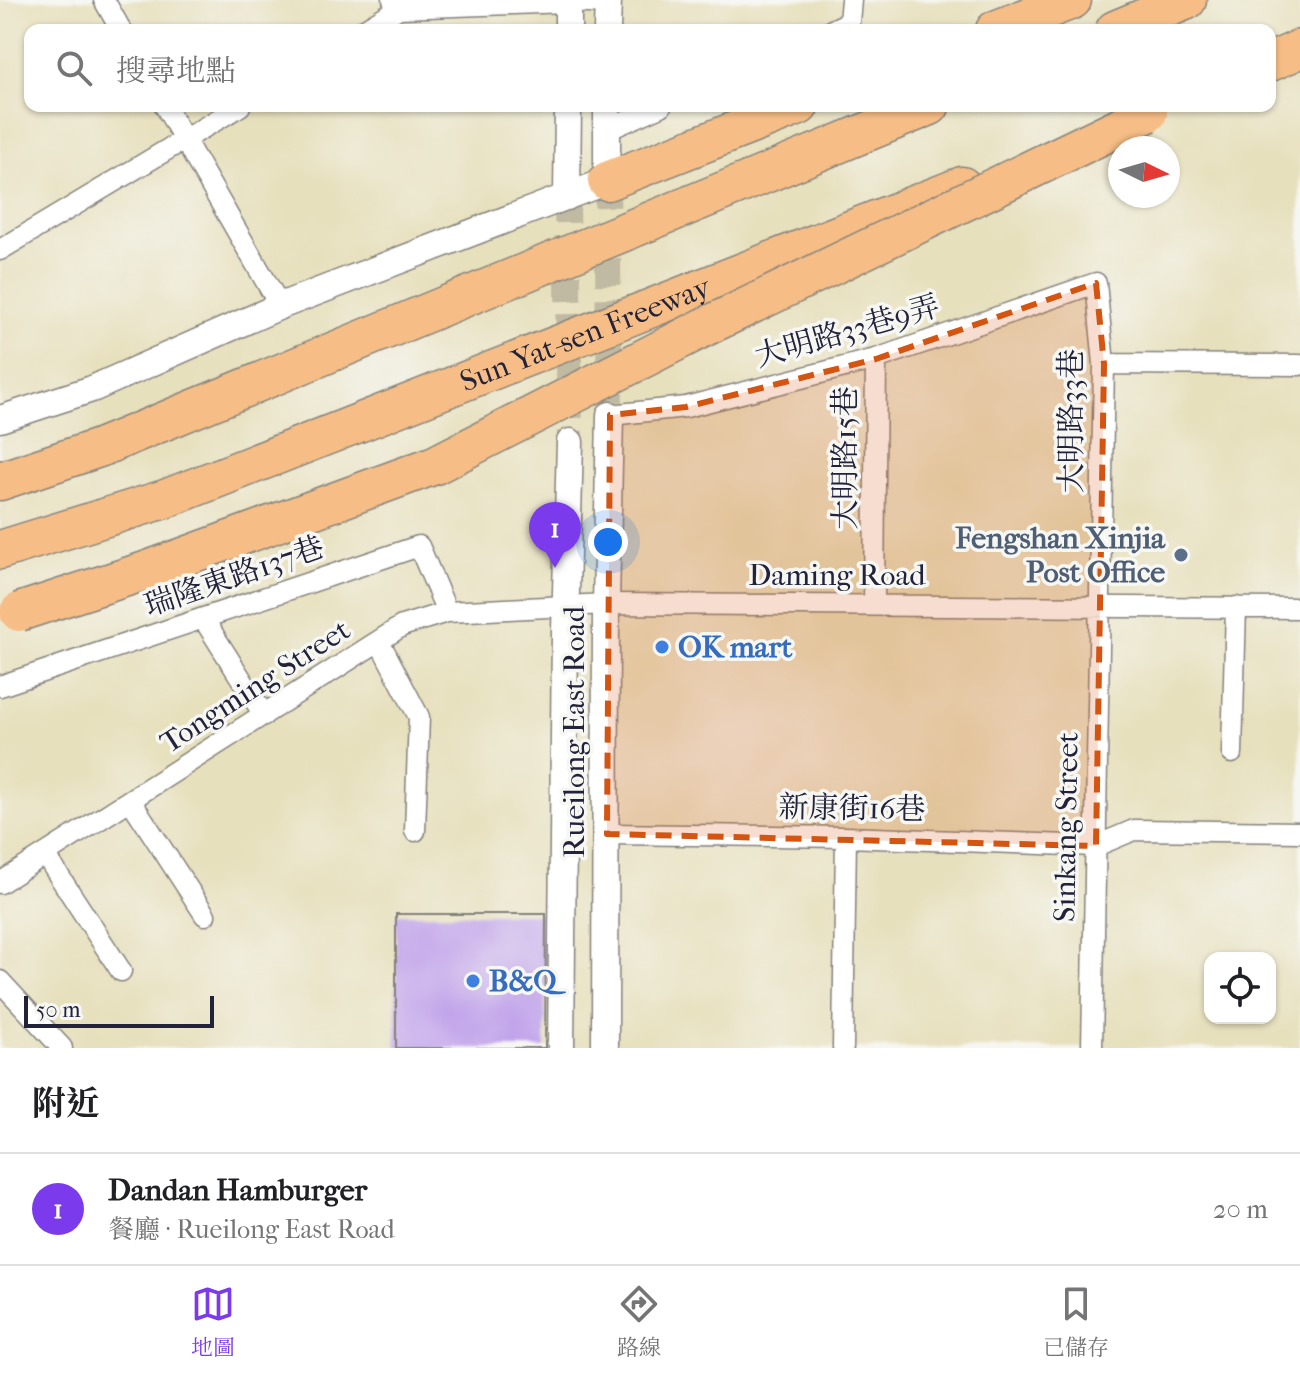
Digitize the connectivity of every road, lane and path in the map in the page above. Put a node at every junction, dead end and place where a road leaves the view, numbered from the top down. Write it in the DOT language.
graph roads {
  1 [pos="104,0"];
  2 [pos="851,0"];
  3 [pos="1072,0"];
  4 [pos="1187,0"];
  5 [pos="568,1"];
  6 [pos="396,4"];
  7 [pos="607,11"];
  8 [pos="118,24"];
  9 [pos="371,24"];
  10 [pos="568,24"];
  11 [pos="842,24"];
  12 [pos="1010,24"];
  13 [pos="1129,24"];
  14 [pos="1300,49"];
  15 [pos="1276,59"];
  16 [pos="169,112"];
  17 [pos="230,112"];
  18 [pos="568,112"];
  19 [pos="634,112"];
  20 [pos="784,112"];
  21 [pos="915,112"];
  22 [pos="1151,112"];
  23 [pos="1152,112"];
  24 [pos="607,118"];
  25 [pos="185,140"];
  26 [pos="607,181"];
  27 [pos="567,197"];
  28 [pos="0,250"];
  29 [pos="1096,283"];
  30 [pos="280,306"];
  31 [pos="876,359"];
  32 [pos="1104,364"];
  33 [pos="1300,365"];
  34 [pos="610,415"];
  35 [pos="0,419"];
  36 [pos="570,442"];
  37 [pos="99,448"];
  38 [pos="0,468"];
  39 [pos="0,481"];
  40 [pos="0,550"];
  41 [pos="606,604"];
  42 [pos="874,605"];
  43 [pos="565,606"];
  44 [pos="1100,606"];
  45 [pos="1236,607"];
  46 [pos="1300,608"];
  47 [pos="447,612"];
  48 [pos="9,614"];
  49 [pos="203,618"];
  50 [pos="379,641"];
  51 [pos="0,686"];
  52 [pos="264,715"];
  53 [pos="1232,753"];
  54 [pos="131,801"];
  55 [pos="415,831"];
  56 [pos="1300,832"];
  57 [pos="607,834"];
  58 [pos="846,837"];
  59 [pos="1096,846"];
  60 [pos="46,856"];
  61 [pos="0,883"];
  62 [pos="205,915"];
  63 [pos="121,971"];
  64 [pos="0,981"];
  65 [pos="62,1048"];
  66 [pos="561,1048"];
  67 [pos="605,1048"];
  68 [pos="843,1048"];
  69 [pos="1092,1048"];
  1 -- 8 [label="street"];
  2 -- 11 [label="street"];
  3 -- 12 [label="highway"];
  4 -- 13 [label="highway"];
  5 -- 6 [label="street"];
  5 -- 7 [label="street"];
  5 -- 10 [label="street"];
  6 -- 9 [label="street"];
  14 -- 15 [label="highway"];
  16 -- 25 [label="street"];
  17 -- 25 [label="street"];
  18 -- 27 [label="street"];
  19 -- 24 [label="street"];
  20 -- 26 [label="highway"];
  21 -- 37 [label="highway"];
  22 -- 40 [label="highway, Sun Yat-sen Freeway"];
  23 -- 48 [label="highway, bridge"];
  24 -- 26 [label="street"];
  25 -- 28 [label="street"];
  25 -- 30 [label="street"];
  26 -- 27 [label="street"];
  27 -- 30 [label="street"];
  29 -- 31 [label="street, 大明路33巷9弄"];
  29 -- 32 [label="street, 大明路33巷"];
  30 -- 35 [label="street"];
  31 -- 34 [label="street, 大明路33巷9弄"];
  31 -- 42 [label="street, 大明路15巷"];
  32 -- 33 [label="street"];
  32 -- 44 [label="street, 大明路33巷"];
  34 -- 41 [label="street, Rueilong East Road"];
  36 -- 43 [label="street, Rueilong East Road"];
  37 -- 38 [label="highway"];
  37 -- 39 [label="highway"];
  41 -- 42 [label="street, Daming Road"];
  41 -- 43 [label="street, Daming Road"];
  41 -- 57 [label="street, Rueilong East Road"];
  42 -- 44 [label="street, Daming Road"];
  43 -- 47 [label="street, Tongming Street"];
  43 -- 66 [label="street, Rueilong East Road"];
  44 -- 45 [label="street, Daming Road"];
  44 -- 59 [label="street, Sinkang Street"];
  45 -- 46 [label="street, Daming Road"];
  45 -- 53 [label="street"];
  47 -- 49 [label="street, 瑞隆東路137巷"];
  47 -- 50 [label="street, Tongming Street"];
  49 -- 51 [label="street, 瑞隆東路137巷"];
  49 -- 52 [label="street"];
  50 -- 52 [label="street, Tongming Street"];
  50 -- 55 [label="street"];
  52 -- 54 [label="street, Tongming Street"];
  54 -- 60 [label="street, Tongming Street"];
  54 -- 62 [label="street"];
  56 -- 59 [label="street"];
  57 -- 58 [label="street, 新康街16巷"];
  57 -- 67 [label="street, Rueilong East Road"];
  58 -- 59 [label="street, 新康街16巷"];
  58 -- 68 [label="street"];
  59 -- 69 [label="street, Sinkang Street"];
  60 -- 61 [label="street, Tongming Street"];
  60 -- 63 [label="street"];
  64 -- 65 [label="street"];
}
